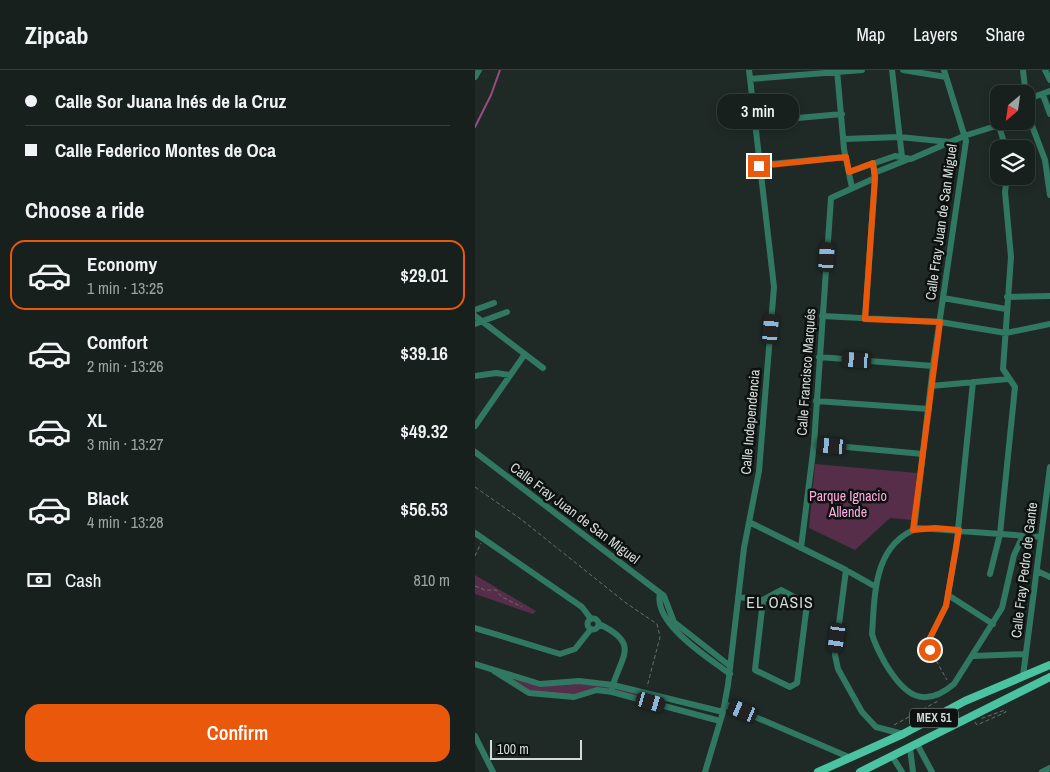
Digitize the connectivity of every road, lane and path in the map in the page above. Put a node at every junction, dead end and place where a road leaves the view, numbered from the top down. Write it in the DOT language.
graph roads {
  1 [pos="479,70"];
  2 [pos="749,70"];
  3 [pos="862,70"];
  4 [pos="892,70"];
  5 [pos="903,70"];
  6 [pos="1023,70"];
  7 [pos="1045,70"];
  8 [pos="837,71"];
  9 [pos="945,73"];
  10 [pos="475,77"];
  11 [pos="750,79"];
  12 [pos="1050,80"];
  13 [pos="1026,85"];
  14 [pos="1050,91"];
  15 [pos="1043,95"];
  16 [pos="1035,97"];
  17 [pos="842,114"];
  18 [pos="1050,114"];
  19 [pos="754,122"];
  20 [pos="990,129"];
  21 [pos="1033,130"];
  22 [pos="965,136"];
  23 [pos="899,137"];
  24 [pos="844,139"];
  25 [pos="951,142"];
  26 [pos="846,157"];
  27 [pos="902,157"];
  28 [pos="911,159"];
  29 [pos="1047,162"];
  30 [pos="873,163"];
  31 [pos="759,166"];
  32 [pos="849,172"];
  33 [pos="875,176"];
  34 [pos="1006,185"];
  35 [pos="852,188"];
  36 [pos="1050,194"];
  37 [pos="1050,296"];
  38 [pos="1007,297"];
  39 [pos="943,298"];
  40 [pos="494,303"];
  41 [pos="1006,309"];
  42 [pos="475,310"];
  43 [pos="507,312"];
  44 [pos="475,316"];
  45 [pos="822,316"];
  46 [pos="865,319"];
  47 [pos="940,322"];
  48 [pos="479,323"];
  49 [pos="1050,324"];
  50 [pos="1005,333"];
  51 [pos="525,354"];
  52 [pos="819,358"];
  53 [pos="933,366"];
  54 [pos="543,368"];
  55 [pos="510,375"];
  56 [pos="475,376"];
  57 [pos="1008,379"];
  58 [pos="973,382"];
  59 [pos="931,386"];
  60 [pos="816,401"];
  61 [pos="929,410"];
  62 [pos="475,426"];
  63 [pos="814,444"];
  64 [pos="475,452"];
  65 [pos="923,454"];
  66 [pos="1050,467"];
  67 [pos="475,487"];
  68 [pos="749,522"];
  69 [pos="913,530"];
  70 [pos="959,530"];
  71 [pos="475,533"];
  72 [pos="1000,534"];
  73 [pos="1023,536"];
  74 [pos="1041,537"];
  75 [pos="483,538"];
  76 [pos="801,548"];
  77 [pos="475,556"];
  78 [pos="847,570"];
  79 [pos="1037,571"];
  80 [pos="990,574"];
  81 [pos="1050,577"];
  82 [pos="475,586"];
  83 [pos="876,587"];
  84 [pos="948,594"];
  85 [pos="738,596"];
  86 [pos="763,600"];
  87 [pos="522,607"];
  88 [pos="591,619"];
  89 [pos="599,624"];
  90 [pos="672,624"];
  91 [pos="993,624"];
  92 [pos="475,628"];
  93 [pos="591,630"];
  94 [pos="930,650"];
  95 [pos="1026,654"];
  96 [pos="973,656"];
  97 [pos="475,664"];
  98 [pos="1050,665"];
  99 [pos="731,666"];
  100 [pos="493,671"];
  101 [pos="729,674"];
  102 [pos="1023,676"];
  103 [pos="1050,677"];
  104 [pos="612,689"];
  105 [pos="948,689"];
  106 [pos="645,693"];
  107 [pos="652,698"];
  108 [pos="725,704"];
  109 [pos="1005,708"];
  110 [pos="723,712"];
  111 [pos="720,721"];
  112 [pos="982,723"];
  113 [pos="903,734"];
  114 [pos="475,736"];
  115 [pos="917,744"];
  116 [pos="909,748"];
  117 [pos="892,756"];
  118 [pos="851,758"];
  119 [pos="1050,768"];
  120 [pos="829,770"];
  121 [pos="493,772"];
  122 [pos="705,772"];
  123 [pos="818,772"];
  124 [pos="860,772"];
  125 [pos="902,772"];
  126 [pos="913,772"];
  127 [pos="932,772"];
  128 [pos="1042,772"];
  1 -- 10 [label="street"];
  2 -- 11 [label="street, Calle Independencia"];
  3 -- 8 [label="street"];
  4 -- 23 [label="street"];
  5 -- 9 [label="street"];
  6 -- 13 [label="street"];
  7 -- 12 [label="street"];
  8 -- 11 [label="street"];
  8 -- 17 [label="street"];
  9 -- 22 [label="street, Calle Fray Juan de San Miguel"];
  11 -- 19 [label="street, Calle Independencia"];
  14 -- 15 [label="street"];
  15 -- 16 [label="street"];
  15 -- 18 [label="street"];
  17 -- 19 [label="street"];
  17 -- 24 [label="street"];
  19 -- 31 [label="street, Calle Independencia"];
  20 -- 22 [label="street"];
  21 -- 29 [label="street"];
  22 -- 25 [label="street"];
  22 -- 39 [label="street, Calle Fray Juan de San Miguel"];
  23 -- 24 [label="street"];
  23 -- 25 [label="street"];
  23 -- 27 [label="street"];
  24 -- 26 [label="street"];
  25 -- 28 [label="street"];
  26 -- 31 [label="street"];
  26 -- 32 [label="street"];
  27 -- 28 [label="street"];
  27 -- 30 [label="street"];
  28 -- 33 [label="street"];
  29 -- 36 [label="street"];
  30 -- 32 [label="street"];
  30 -- 33 [label="street"];
  31 -- 68 [label="street, Calle Independencia"];
  32 -- 35 [label="street"];
  33 -- 35 [label="street"];
  33 -- 46 [label="street"];
  34 -- 38 [label="street"];
  35 -- 45 [label="street, Calle Francisco Marqués"];
  37 -- 38 [label="street"];
  38 -- 41 [label="street"];
  39 -- 41 [label="street"];
  39 -- 47 [label="street, Calle Fray Juan de San Miguel"];
  40 -- 42 [label="street"];
  41 -- 50 [label="street"];
  43 -- 48 [label="street"];
  44 -- 48 [label="street"];
  45 -- 46 [label="street"];
  45 -- 52 [label="street, Calle Francisco Marqués"];
  46 -- 47 [label="street"];
  47 -- 50 [label="street"];
  47 -- 53 [label="street, Calle Fray Juan de San Miguel"];
  48 -- 51 [label="street"];
  49 -- 50 [label="street"];
  50 -- 57 [label="street"];
  51 -- 54 [label="street"];
  51 -- 55 [label="street"];
  52 -- 53 [label="street"];
  52 -- 60 [label="street, Calle Francisco Marqués"];
  53 -- 59 [label="street, Calle Fray Juan de San Miguel"];
  55 -- 56 [label="street"];
  55 -- 62 [label="street"];
  57 -- 58 [label="street"];
  57 -- 72 [label="street"];
  58 -- 59 [label="street"];
  58 -- 70 [label="street"];
  59 -- 61 [label="street, Calle Fray Juan de San Miguel"];
  60 -- 61 [label="street"];
  60 -- 63 [label="street, Calle Francisco Marqués"];
  61 -- 65 [label="street, Calle Fray Juan de San Miguel"];
  63 -- 65 [label="street"];
  63 -- 76 [label="street, Calle Francisco Marqués"];
  64 -- 90 [label="street, Calle Fray Juan de San Miguel"];
  65 -- 69 [label="street, Calle Fray Juan de San Miguel"];
  66 -- 74 [label="street, Calle Fray Pedro de Gante"];
  67 -- 106 [label="path"];
  68 -- 76 [label="street"];
  68 -- 85 [label="street, Calle Independencia"];
  69 -- 70 [label="street"];
  69 -- 83 [label="street"];
  70 -- 72 [label="street"];
  70 -- 84 [label="street"];
  71 -- 75 [label="street"];
  72 -- 73 [label="street"];
  72 -- 80 [label="street"];
  73 -- 74 [label="street"];
  73 -- 91 [label="street"];
  74 -- 79 [label="street, Calle Fray Pedro de Gante"];
  75 -- 77 [label="path"];
  75 -- 88 [label="street"];
  76 -- 78 [label="street"];
  78 -- 83 [label="street"];
  78 -- 113 [label="street"];
  79 -- 81 [label="street"];
  79 -- 95 [label="street, Calle Fray Pedro de Gante"];
  82 -- 87 [label="path"];
  83 -- 105 [label="street"];
  84 -- 91 [label="street"];
  84 -- 94 [label="street"];
  85 -- 86 [label="street"];
  85 -- 99 [label="street, Calle Independencia"];
  86 -- 86 [label="street"];
  88 -- 89 [label="street"];
  88 -- 93 [label="street"];
  89 -- 93 [label="street"];
  89 -- 104 [label="street"];
  90 -- 99 [label="street, Calle Fray Juan de San Miguel"];
  90 -- 101 [label="street, Calle Fray Juan de San Miguel"];
  91 -- 96 [label="street"];
  92 -- 93 [label="street"];
  94 -- 105 [label="path"];
  95 -- 96 [label="street"];
  95 -- 102 [label="street, Calle Fray Pedro de Gante"];
  96 -- 105 [label="street"];
  97 -- 100 [label="street"];
  98 -- 102 [label="main road, MEX 51"];
  99 -- 101 [label="street, Calle Independencia"];
  100 -- 104 [label="street"];
  100 -- 104 [label="street"];
  101 -- 108 [label="street, Calle Independencia"];
  102 -- 113 [label="main road, MEX 51"];
  103 -- 115 [label="main road, MEX 51"];
  104 -- 106 [label="street"];
  104 -- 107 [label="street"];
  105 -- 113 [label="path"];
  106 -- 107 [label="street"];
  107 -- 110 [label="street"];
  107 -- 111 [label="street"];
  108 -- 110 [label="street, Calle Independencia"];
  108 -- 118 [label="street"];
  109 -- 112 [label="path"];
  110 -- 111 [label="street, Calle Independencia"];
  111 -- 122 [label="street, Calle Independencia"];
  113 -- 118 [label="main road, MEX 51"];
  114 -- 121 [label="street"];
  115 -- 116 [label="main road, MEX 51"];
  115 -- 127 [label="street"];
  116 -- 117 [label="main road, MEX 51"];
  116 -- 126 [label="street"];
  117 -- 124 [label="main road, MEX 51"];
  117 -- 125 [label="street"];
  118 -- 120 [label="main road, MEX 51"];
  119 -- 128 [label="street"];
  120 -- 123 [label="main road, MEX 51"];
}
